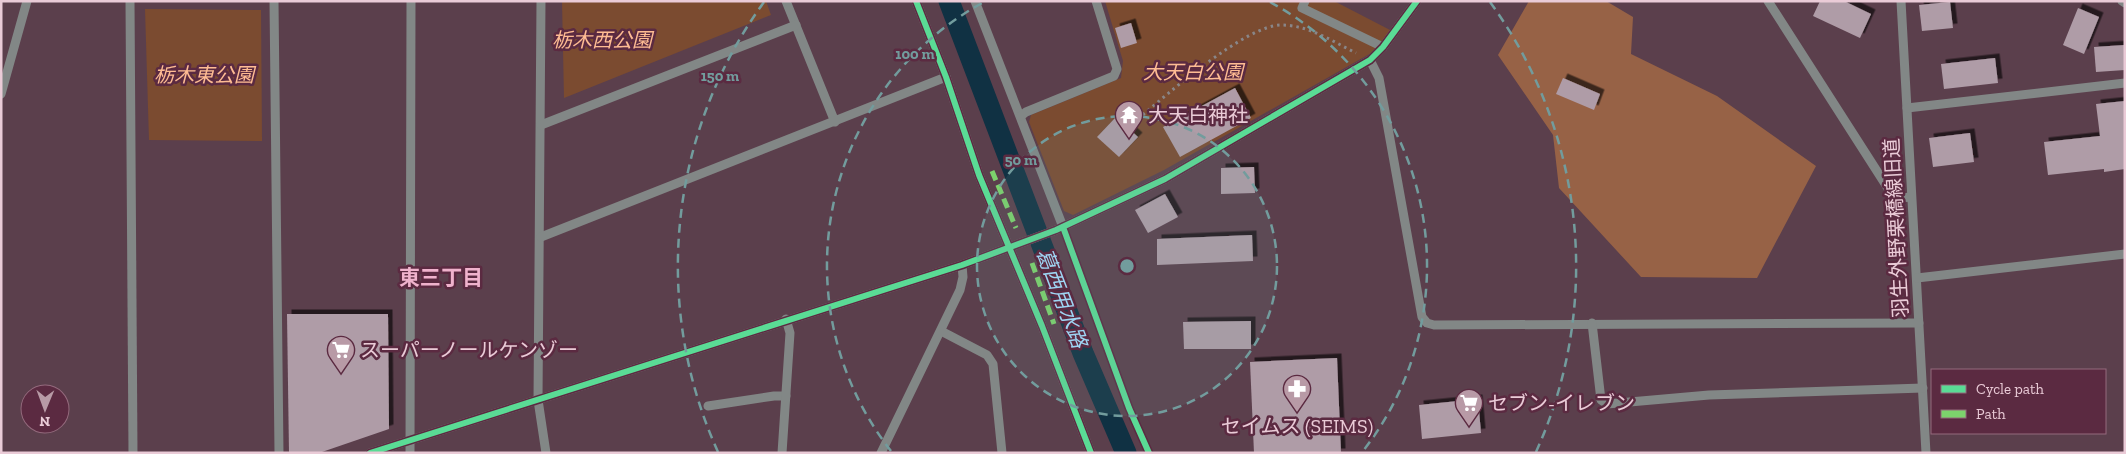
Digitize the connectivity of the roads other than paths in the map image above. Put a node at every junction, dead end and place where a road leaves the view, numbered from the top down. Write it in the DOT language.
graph roads {
  1 [pos="27,1"];
  2 [pos="130,1"];
  3 [pos="274,1"];
  4 [pos="411,1"];
  5 [pos="541,1"];
  6 [pos="786,1"];
  7 [pos="916,1"];
  8 [pos="974,1"];
  9 [pos="1096,1"];
  10 [pos="1305,1"];
  11 [pos="1417,1"];
  12 [pos="1768,1"];
  13 [pos="1901,1"];
  14 [pos="796,25"];
  15 [pos="1383,47"];
  16 [pos="1370,60"];
  17 [pos="946,77"];
  18 [pos="2125,83"];
  19 [pos="1,93"];
  20 [pos="1907,108"];
  21 [pos="1021,116"];
  22 [pos="835,122"];
  23 [pos="541,125"];
  24 [pos="1911,197"];
  25 [pos="1060,229"];
  26 [pos="541,237"];
  27 [pos="1009,248"];
  28 [pos="2125,254"];
  29 [pos="962,265"];
  30 [pos="1917,278"];
  31 [pos="786,319"];
  32 [pos="1592,323"];
  33 [pos="1919,323"];
  34 [pos="941,331"];
  35 [pos="1923,388"];
  36 [pos="786,396"];
  37 [pos="538,400"];
  38 [pos="708,406"];
  39 [pos="410,441"];
  40 [pos="133,453"];
  41 [pos="280,453"];
  42 [pos="370,453"];
  43 [pos="410,453"];
  44 [pos="546,453"];
  45 [pos="782,453"];
  46 [pos="881,453"];
  47 [pos="1002,453"];
  48 [pos="1091,453"];
  49 [pos="1926,453"];
  1 -- 19 [label="street"];
  2 -- 40 [label="street"];
  3 -- 41 [label="street"];
  4 -- 39 [label="street"];
  5 -- 23 [label="street"];
  6 -- 14 [label="street"];
  7 -- 17 [label="street"];
  8 -- 21 [label="street"];
  9 -- 21 [label="street"];
  10 -- 15 [label="street"];
  11 -- 15 [label="street"];
  12 -- 24 [label="street"];
  13 -- 20 [label="street, 羽生外野栗橋線旧道"];
  14 -- 22 [label="street"];
  14 -- 23 [label="street"];
  15 -- 16 [label="street"];
  16 -- 25 [label="street"];
  16 -- 32 [label="street"];
  17 -- 22 [label="street"];
  17 -- 27 [label="street"];
  18 -- 20 [label="street"];
  20 -- 24 [label="street, 羽生外野栗橋線旧道"];
  21 -- 25 [label="street"];
  22 -- 26 [label="street"];
  23 -- 26 [label="street"];
  24 -- 30 [label="street, 羽生外野栗橋線旧道"];
  25 -- 27 [label="street"];
  26 -- 37 [label="street"];
  27 -- 29 [label="street"];
  27 -- 48 [label="street"];
  28 -- 30 [label="street"];
  29 -- 31 [label="street"];
  29 -- 34 [label="street"];
  30 -- 33 [label="street, 羽生外野栗橋線旧道"];
  31 -- 36 [label="street"];
  31 -- 37 [label="street"];
  32 -- 33 [label="street"];
  32 -- 35 [label="street"];
  33 -- 35 [label="street, 羽生外野栗橋線旧道"];
  34 -- 46 [label="street"];
  34 -- 47 [label="street"];
  35 -- 49 [label="street, 羽生外野栗橋線旧道"];
  36 -- 38 [label="street"];
  36 -- 45 [label="street"];
  37 -- 39 [label="street"];
  37 -- 44 [label="street"];
  39 -- 42 [label="street"];
  39 -- 43 [label="street"];
}
